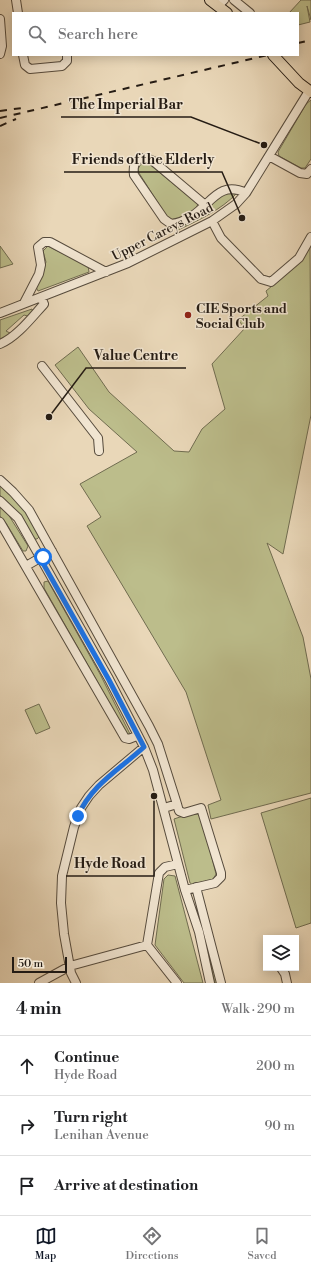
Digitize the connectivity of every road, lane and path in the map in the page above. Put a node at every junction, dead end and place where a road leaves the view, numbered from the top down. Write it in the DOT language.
graph roads {
  1 [pos="16,0"];
  2 [pos="210,0"];
  3 [pos="234,0"];
  4 [pos="221,3"];
  5 [pos="18,12"];
  6 [pos="226,12"];
  7 [pos="249,12"];
  8 [pos="0,19"];
  9 [pos="1,52"];
  10 [pos="23,56"];
  11 [pos="67,56"];
  12 [pos="276,58"];
  13 [pos="310,91"];
  14 [pos="269,156"];
  15 [pos="311,169"];
  16 [pos="246,193"];
  17 [pos="204,204"];
  18 [pos="212,221"];
  19 [pos="311,237"];
  20 [pos="106,272"];
  21 [pos="41,297"];
  22 [pos="24,303"];
  23 [pos="0,313"];
  24 [pos="0,344"];
  25 [pos="42,366"];
  26 [pos="99,451"];
  27 [pos="0,480"];
  28 [pos="0,501"];
  29 [pos="0,522"];
  30 [pos="52,551"];
  31 [pos="40,558"];
  32 [pos="26,566"];
  33 [pos="134,737"];
  34 [pos="144,747"];
  35 [pos="177,804"];
  36 [pos="164,808"];
  37 [pos="178,864"];
  38 [pos="196,887"];
  39 [pos="185,890"];
  40 [pos="148,944"];
  41 [pos="70,966"];
  42 [pos="283,971"];
  43 [pos="39,983"];
  44 [pos="76,983"];
  45 [pos="177,983"];
  46 [pos="210,983"];
  47 [pos="221,983"];
  48 [pos="287,983"];
  1 -- 5 [label="street"];
  2 -- 4 [label="main road"];
  3 -- 7 [label="street"];
  4 -- 6 [label="main road"];
  8 -- 9 [label="street"];
  10 -- 11 [label="street"];
  12 -- 13 [label="main road"];
  13 -- 14 [label="street, Upper Careys Road"];
  14 -- 15 [label="street"];
  14 -- 16 [label="street, Upper Careys Road"];
  16 -- 17 [label="street"];
  16 -- 18 [label="street, Upper Careys Road"];
  17 -- 17 [label="street"];
  18 -- 19 [label="street"];
  18 -- 20 [label="street, Upper Careys Road"];
  20 -- 21 [label="street, Upper Careys Road"];
  20 -- 22 [label="street"];
  21 -- 22 [label="street, Upper Careys Road"];
  21 -- 24 [label="street"];
  22 -- 23 [label="street, Upper Careys Road"];
  25 -- 26 [label="street"];
  27 -- 30 [label="street"];
  28 -- 31 [label="street"];
  29 -- 32 [label="street"];
  30 -- 31 [label="street"];
  30 -- 35 [label="street"];
  31 -- 32 [label="street"];
  31 -- 34 [label="street"];
  32 -- 33 [label="street"];
  34 -- 36 [label="street"];
  34 -- 41 [label="street"];
  35 -- 36 [label="street"];
  35 -- 38 [label="street"];
  36 -- 37 [label="street"];
  37 -- 39 [label="street"];
  37 -- 40 [label="street"];
  38 -- 39 [label="street"];
  38 -- 47 [label="street"];
  39 -- 46 [label="street"];
  40 -- 41 [label="street"];
  40 -- 45 [label="street"];
  41 -- 43 [label="street"];
  41 -- 44 [label="street"];
  42 -- 48 [label="street"];
}
